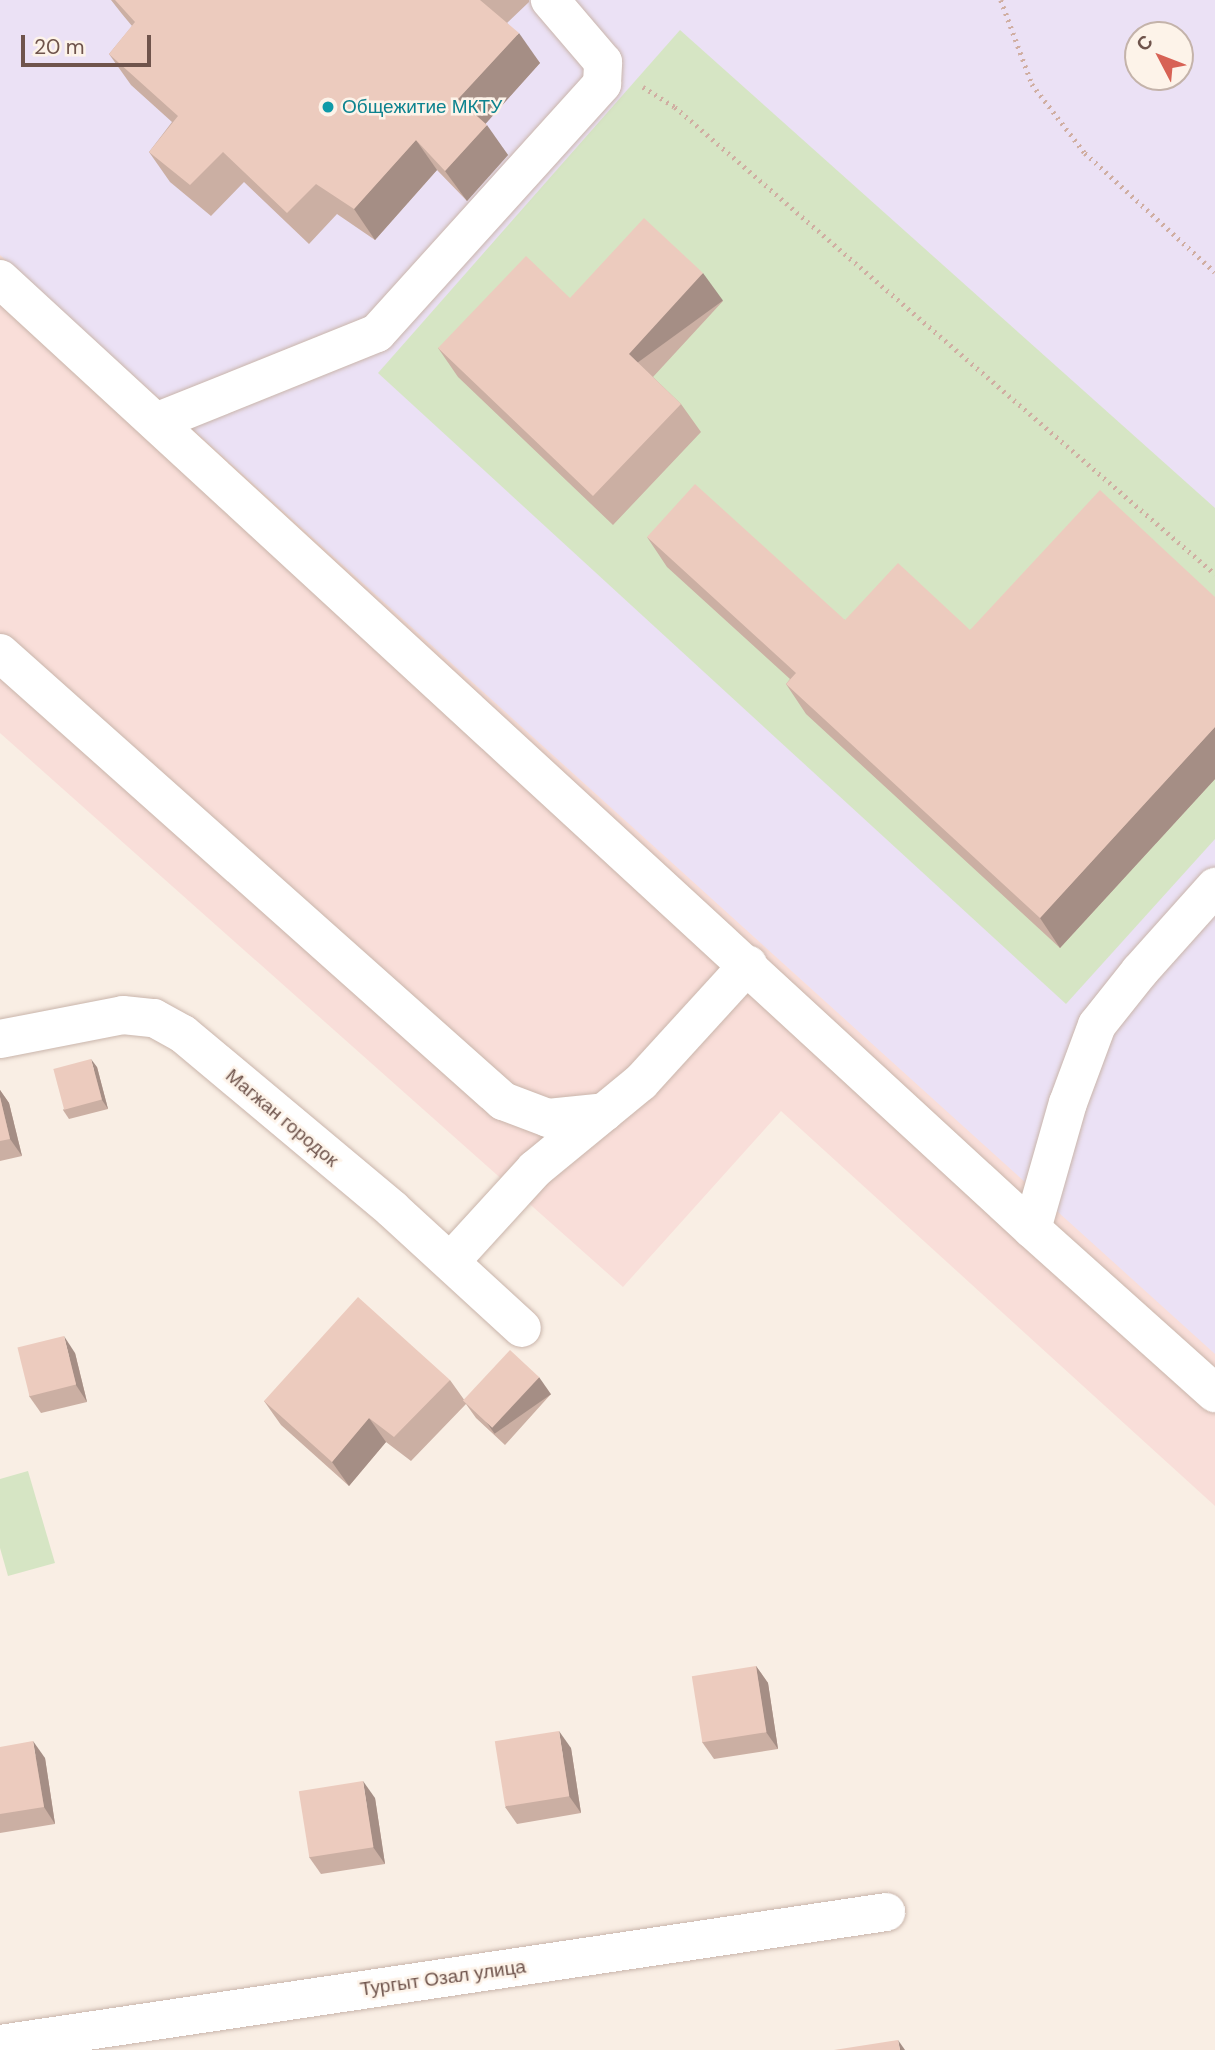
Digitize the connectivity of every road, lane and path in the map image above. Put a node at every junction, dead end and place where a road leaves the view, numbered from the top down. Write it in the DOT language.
graph roads {
  1 [pos="550,0"];
  2 [pos="1001,0"];
  3 [pos="603,62"];
  4 [pos="1215,272"];
  5 [pos="0,279"];
  6 [pos="156,422"];
  7 [pos="1215,574"];
  8 [pos="0,653"];
  9 [pos="1215,887"];
  10 [pos="748,965"];
  11 [pos="0,1039"];
  12 [pos="605,1111"];
  13 [pos="1032,1229"];
  14 [pos="451,1261"];
  15 [pos="522,1328"];
  16 [pos="1215,1393"];
  17 [pos="887,1912"];
  18 [pos="0,2045"];
  1 -- 3 [label="street"];
  2 -- 4 [label="path"];
  3 -- 6 [label="street"];
  3 -- 7 [label="path"];
  5 -- 6 [label="street"];
  6 -- 10 [label="street"];
  8 -- 12 [label="street"];
  9 -- 13 [label="street"];
  10 -- 12 [label="street"];
  10 -- 13 [label="street"];
  11 -- 14 [label="street, Магжан городок"];
  12 -- 14 [label="street"];
  13 -- 16 [label="street"];
  14 -- 15 [label="street, Магжан городок"];
  17 -- 18 [label="street, Тургыт Озал улица"];
}
